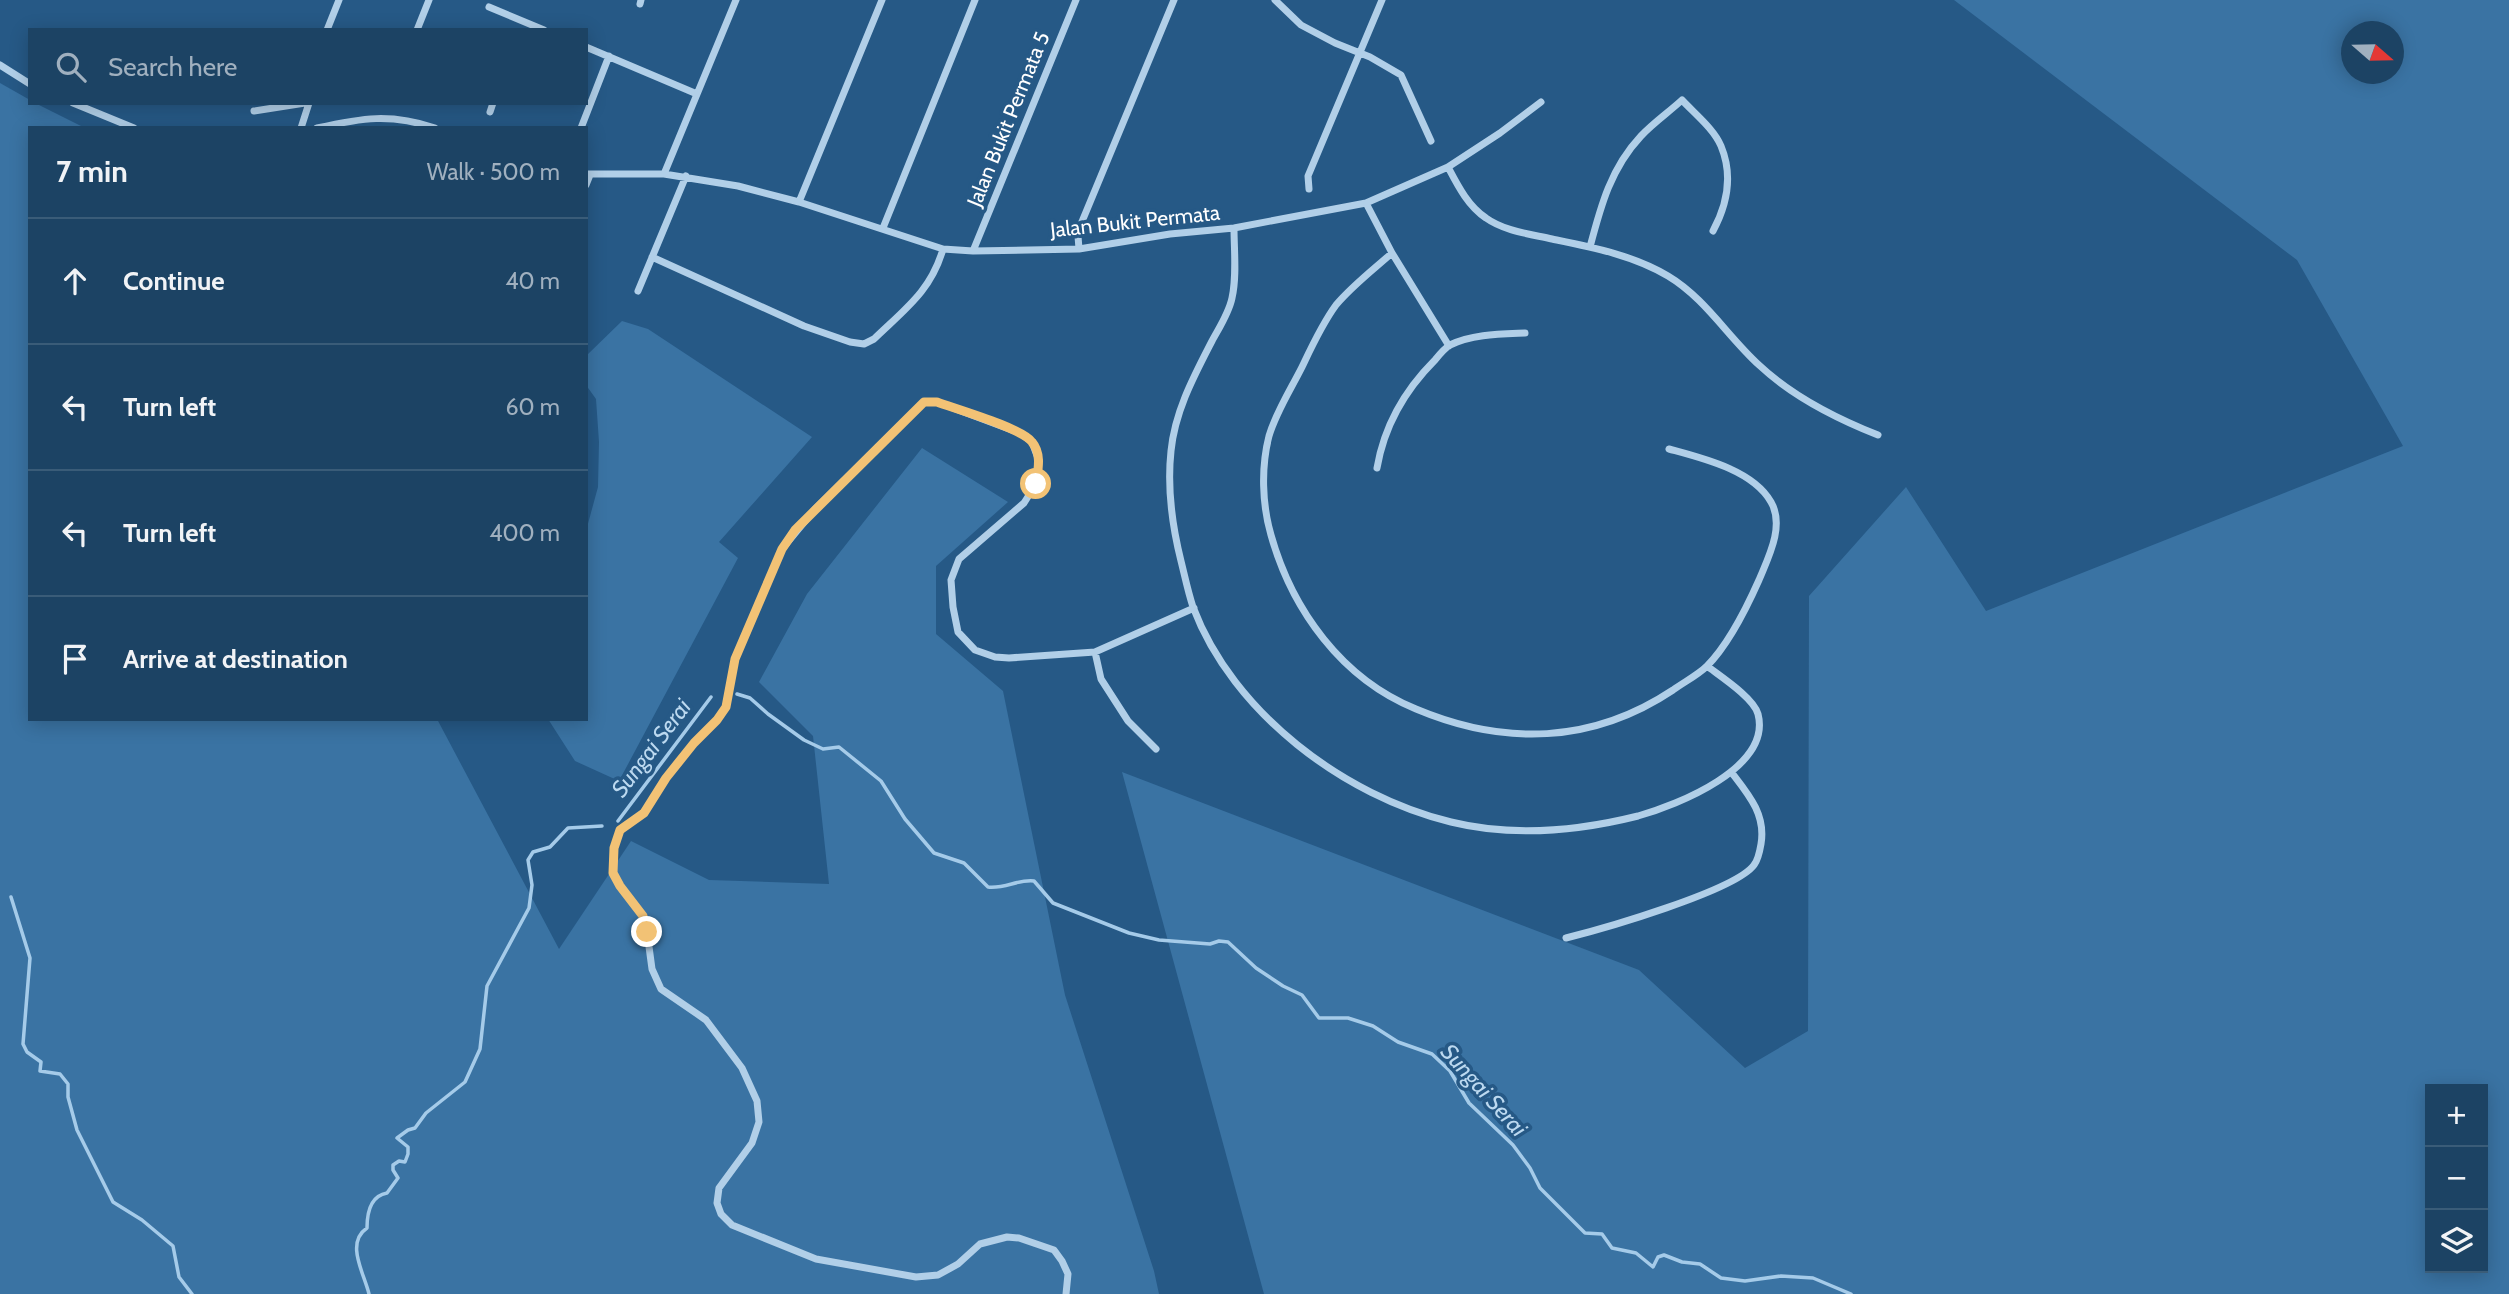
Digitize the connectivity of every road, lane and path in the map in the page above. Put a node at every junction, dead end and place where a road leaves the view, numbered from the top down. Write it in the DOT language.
graph roads {
  1 [pos="339,0"];
  2 [pos="429,0"];
  3 [pos="736,0"];
  4 [pos="882,0"];
  5 [pos="975,0"];
  6 [pos="1076,0"];
  7 [pos="1174,0"];
  8 [pos="1275,0"];
  9 [pos="1382,0"];
  10 [pos="489,7"];
  11 [pos="523,26"];
  12 [pos="328,28"];
  13 [pos="418,28"];
  14 [pos="588,48"];
  15 [pos="1359,53"];
  16 [pos="609,56"];
  17 [pos="0,65"];
  18 [pos="28,83"];
  19 [pos="697,94"];
  20 [pos="1541,102"];
  21 [pos="78,105"];
  22 [pos="294,105"];
  23 [pos="307,105"];
  24 [pos="492,105"];
  25 [pos="254,111"];
  26 [pos="490,112"];
  27 [pos="129,126"];
  28 [pos="301,126"];
  29 [pos="326,126"];
  30 [pos="429,126"];
  31 [pos="582,126"];
  32 [pos="1431,141"];
  33 [pos="1448,167"];
  34 [pos="664,174"];
  35 [pos="588,175"];
  36 [pos="685,176"];
  37 [pos="1309,189"];
  38 [pos="799,202"];
  39 [pos="1366,203"];
  40 [pos="1234,228"];
  41 [pos="883,229"];
  42 [pos="1713,231"];
  43 [pos="1590,247"];
  44 [pos="1079,248"];
  45 [pos="943,249"];
  46 [pos="972,251"];
  47 [pos="1392,253"];
  48 [pos="652,257"];
  49 [pos="638,291"];
  50 [pos="1525,333"];
  51 [pos="1449,346"];
  52 [pos="1878,435"];
  53 [pos="1670,449"];
  54 [pos="1377,468"];
  55 [pos="1194,608"];
  56 [pos="1095,652"];
  57 [pos="1707,666"];
  58 [pos="1156,749"];
  59 [pos="1732,773"];
  60 [pos="1566,938"];
  61 [pos="1066,1294"];
  1 -- 12 [label="street"];
  2 -- 13 [label="street"];
  3 -- 19 [label="street"];
  4 -- 38 [label="street"];
  5 -- 41 [label="street"];
  6 -- 46 [label="street, Jalan Bukit Permata 5"];
  7 -- 44 [label="street"];
  8 -- 15 [label="street"];
  9 -- 15 [label="street"];
  10 -- 11 [label="street"];
  14 -- 16 [label="street"];
  15 -- 32 [label="street"];
  15 -- 37 [label="street"];
  16 -- 19 [label="street"];
  16 -- 31 [label="street"];
  17 -- 18 [label="street"];
  19 -- 34 [label="street"];
  20 -- 33 [label="street, Jalan Bukit Permata"];
  21 -- 27 [label="street"];
  22 -- 25 [label="street"];
  23 -- 28 [label="street"];
  24 -- 26 [label="street"];
  29 -- 30 [label="street"];
  33 -- 39 [label="street, Jalan Bukit Permata"];
  33 -- 43 [label="street"];
  34 -- 35 [label="street, Jalan Bukit Permata"];
  34 -- 36 [label="street, Jalan Bukit Permata"];
  36 -- 38 [label="street, Jalan Bukit Permata"];
  36 -- 48 [label="street"];
  38 -- 41 [label="street, Jalan Bukit Permata"];
  39 -- 40 [label="street, Jalan Bukit Permata"];
  39 -- 47 [label="street"];
  40 -- 44 [label="street, Jalan Bukit Permata"];
  40 -- 55 [label="street"];
  41 -- 45 [label="street, Jalan Bukit Permata"];
  42 -- 43 [label="street"];
  43 -- 52 [label="street"];
  44 -- 46 [label="street, Jalan Bukit Permata"];
  45 -- 46 [label="street, Jalan Bukit Permata"];
  45 -- 48 [label="street"];
  47 -- 51 [label="street"];
  47 -- 57 [label="street"];
  48 -- 49 [label="street"];
  50 -- 51 [label="street"];
  51 -- 54 [label="street"];
  53 -- 57 [label="street"];
  55 -- 56 [label="street"];
  55 -- 59 [label="street"];
  56 -- 58 [label="street"];
  56 -- 61 [label="street"];
  57 -- 59 [label="street"];
  59 -- 60 [label="street"];
}
